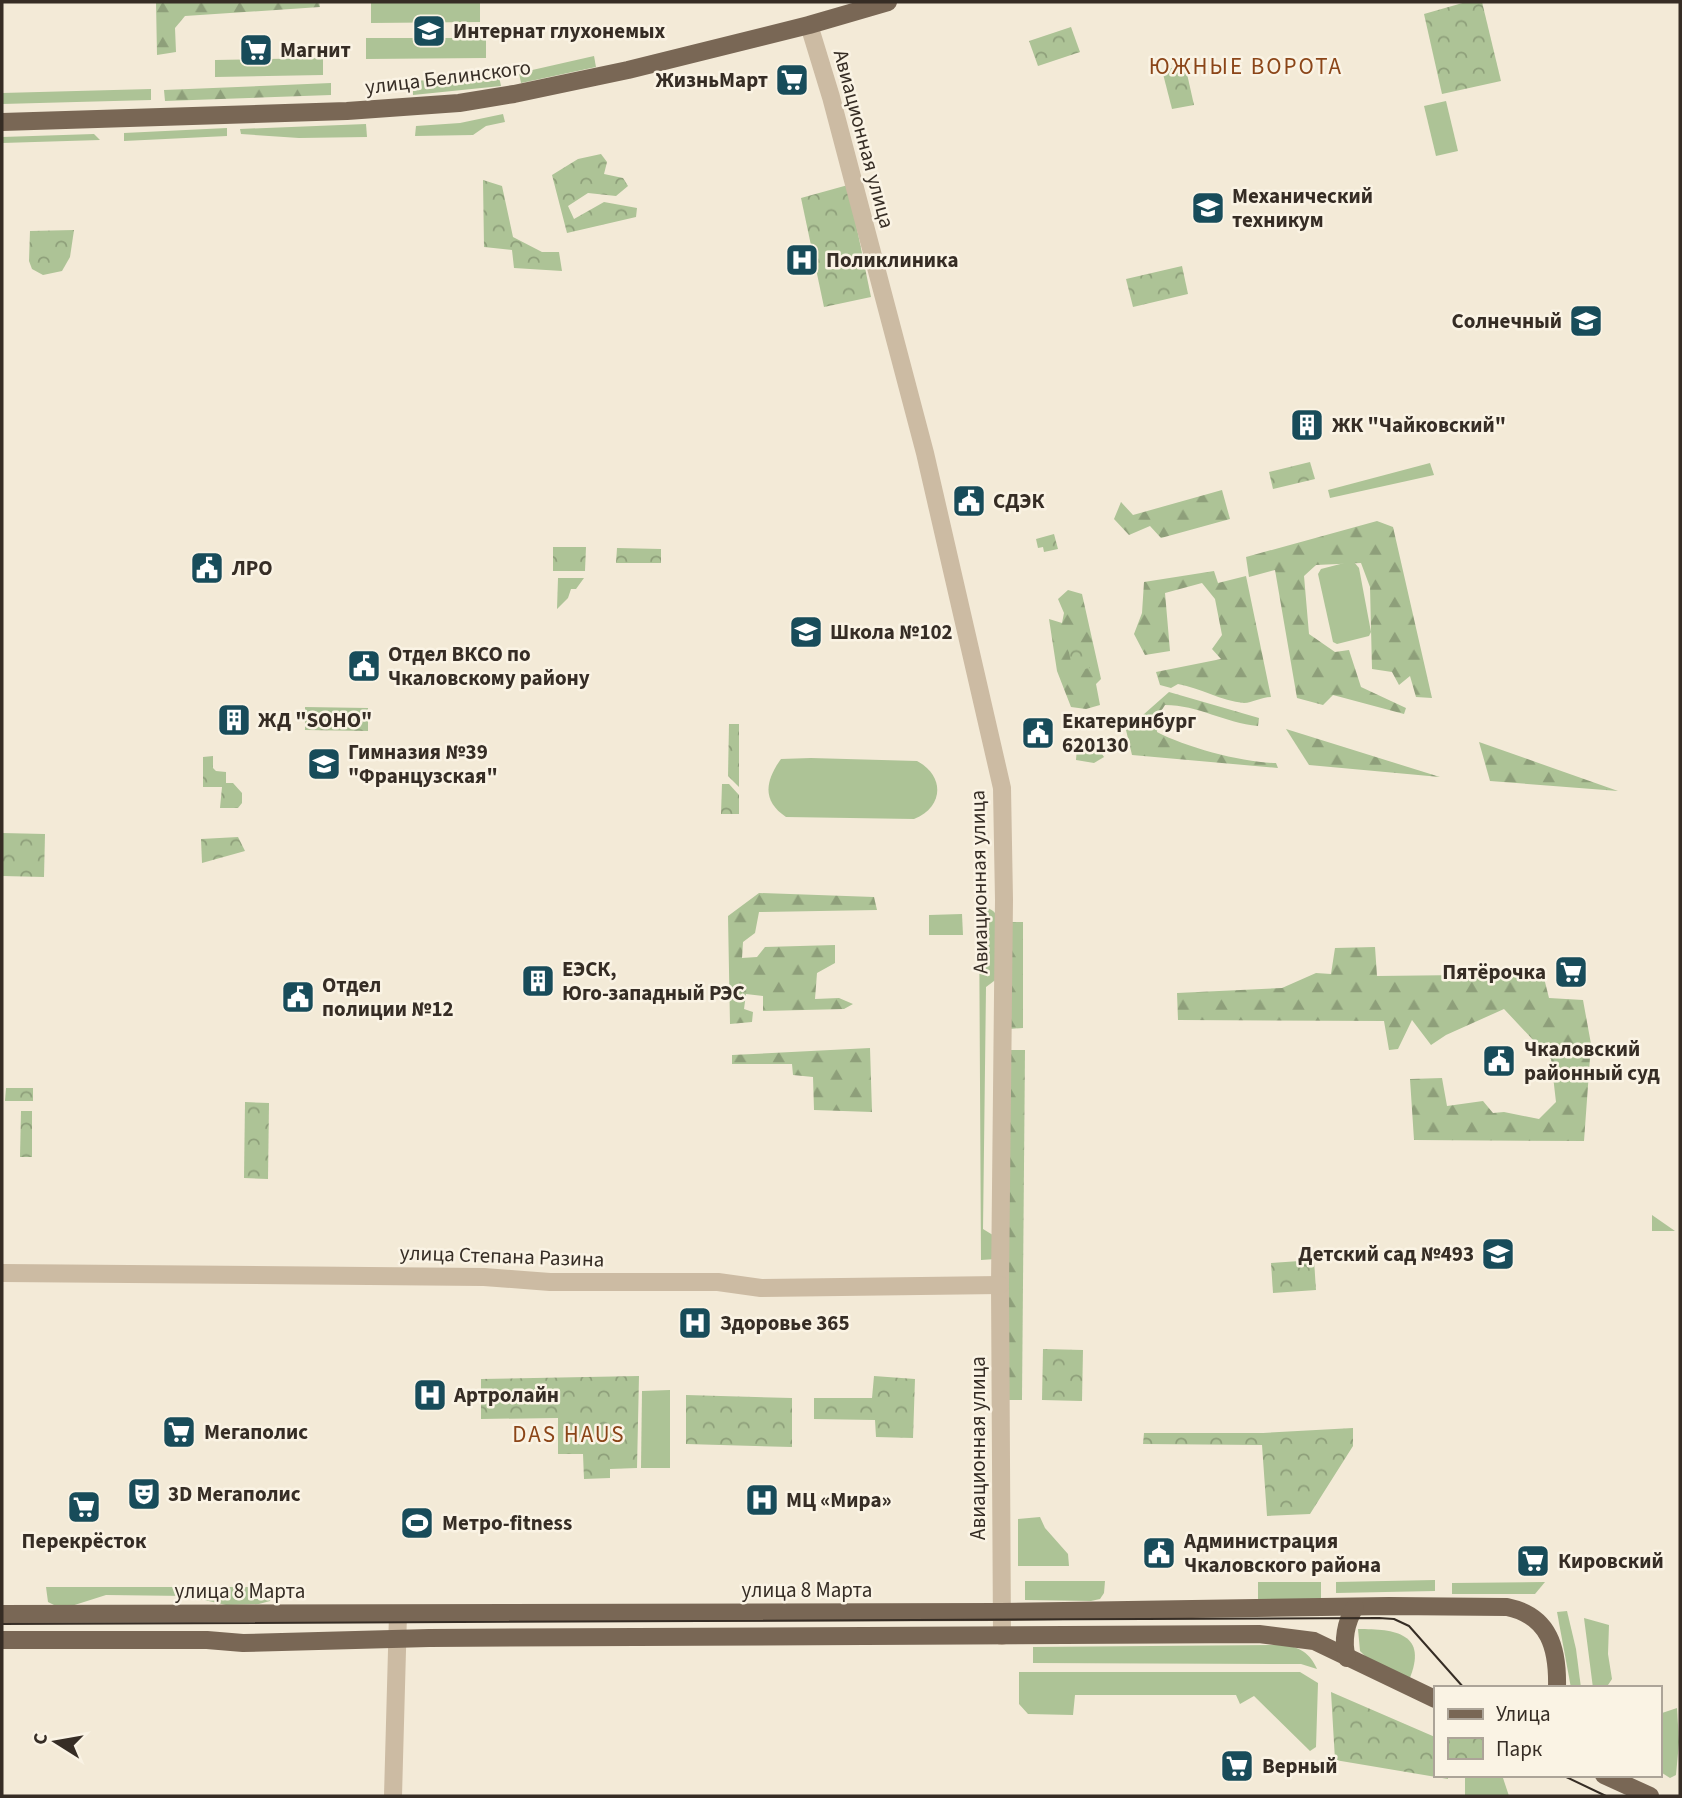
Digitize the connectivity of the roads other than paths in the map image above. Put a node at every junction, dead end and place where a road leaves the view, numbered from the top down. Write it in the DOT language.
graph roads {
  1 [pos="888,2"];
  2 [pos="809,25"];
  3 [pos="2,122"];
  4 [pos="2,1273"];
  5 [pos="1000,1285"];
  6 [pos="1355,1607"];
  7 [pos="1001,1612"];
  8 [pos="2,1614"];
  9 [pos="398,1614"];
  10 [pos="1002,1636"];
  11 [pos="2,1640"];
  12 [pos="398,1640"];
  13 [pos="1347,1658"];
  14 [pos="1556,1685"];
  15 [pos="1434,1699"];
  16 [pos="1613,1779"];
  17 [pos="393,1796"];
  18 [pos="1650,1796"];
  1 -- 2 [label="main road, улица Белинского"];
  2 -- 3 [label="main road, улица Белинского"];
  2 -- 5 [label="street, Авиационная улица"];
  4 -- 5 [label="street, улица Степана Разина"];
  5 -- 7 [label="street, Авиационная улица"];
  6 -- 7 [label="main road, улица 8 Марта"];
  6 -- 13 [label="main road"];
  6 -- 14 [label="main road, улица 8 Марта"];
  7 -- 9 [label="main road, улица 8 Марта"];
  7 -- 10 [label="street, Авиационная улица"];
  8 -- 9 [label="main road, улица 8 Марта"];
  9 -- 12 [label="street"];
  10 -- 12 [label="main road"];
  10 -- 13 [label="main road"];
  11 -- 12 [label="main road"];
  12 -- 17 [label="street"];
  13 -- 15 [label="main road"];
  16 -- 18 [label="main road"];
}
